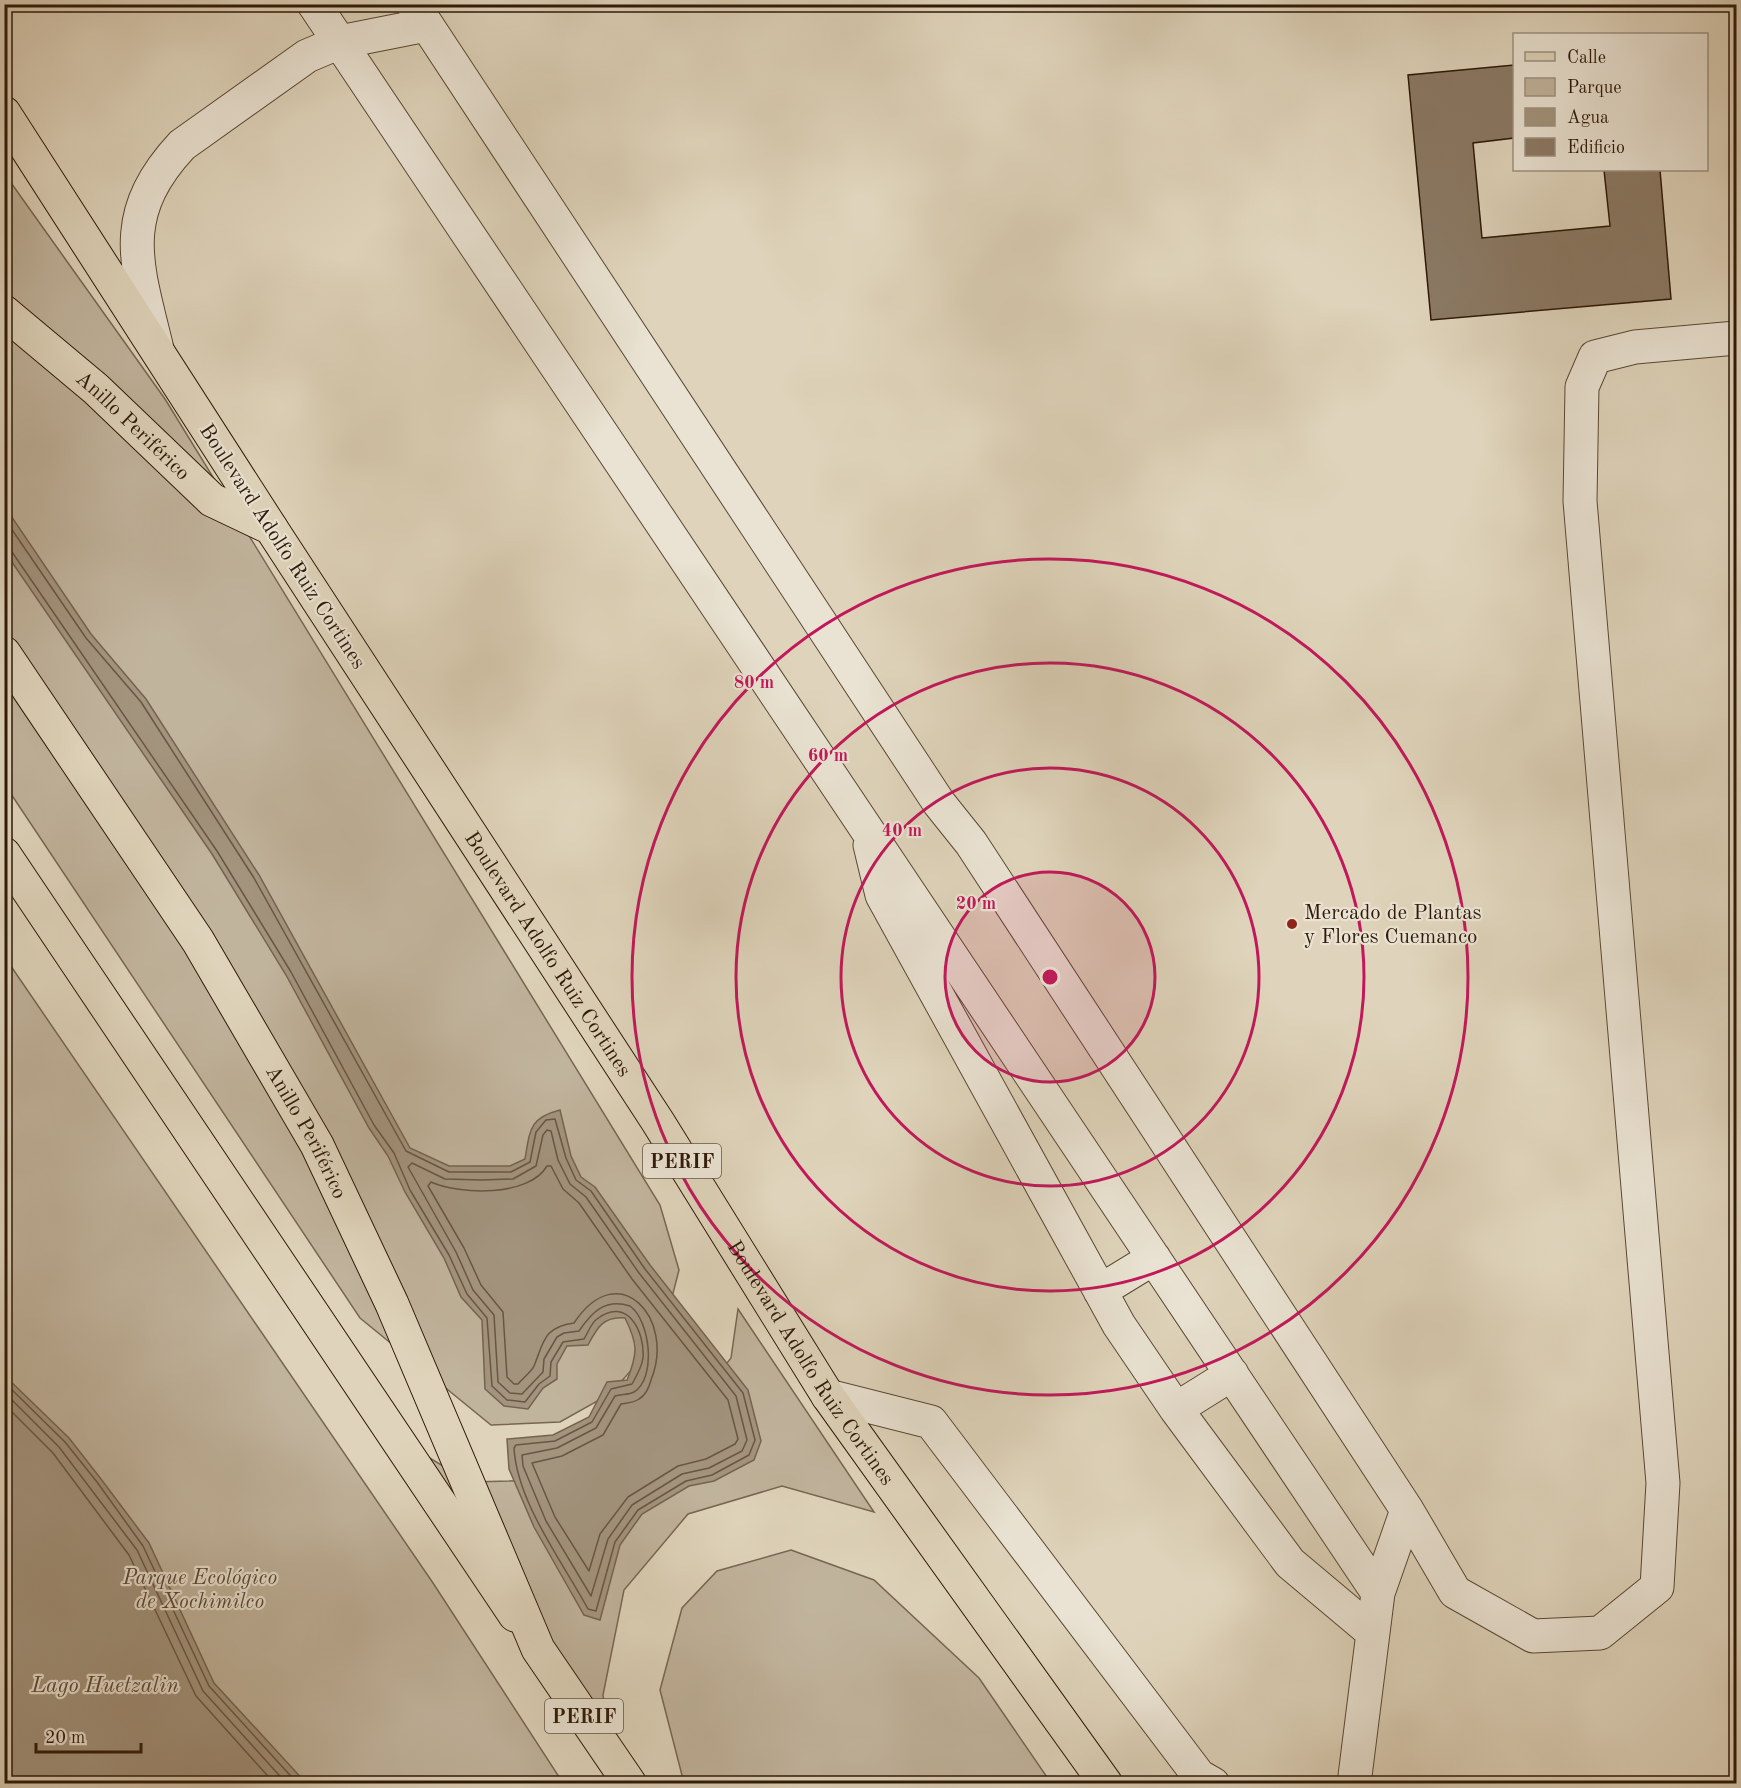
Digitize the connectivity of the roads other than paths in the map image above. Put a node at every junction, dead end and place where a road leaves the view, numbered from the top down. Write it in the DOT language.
graph roads {
  1 [pos="314,4"];
  2 [pos="420,15"];
  3 [pos="340,42"];
  4 [pos="4,113"];
  5 [pos="4,312"];
  6 [pos="1737,338"];
  7 [pos="158,350"];
  8 [pos="271,528"];
  9 [pos="4,653"];
  10 [pos="865,826"];
  11 [pos="4,854"];
  12 [pos="1154,1258"];
  13 [pos="1100,1291"];
  14 [pos="1232,1374"];
  15 [pos="828,1396"];
  16 [pos="1176,1409"];
  17 [pos="1407,1510"];
  18 [pos="1378,1593"];
  19 [pos="1371,1631"];
  20 [pos="538,1649"];
  21 [pos="630,1784"];
  22 [pos="1106,1784"];
  23 [pos="1213,1784"];
  24 [pos="1354,1784"];
  1 -- 3 [label="lane"];
  2 -- 3 [label="lane"];
  2 -- 17 [label="lane"];
  3 -- 7 [label="lane"];
  3 -- 10 [label="lane"];
  4 -- 7 [label="main road, Boulevard Adolfo Ruiz Cortines / PERIF"];
  5 -- 8 [label="main road, Anillo Periférico"];
  6 -- 17 [label="lane"];
  7 -- 8 [label="main road, Boulevard Adolfo Ruiz Cortines / PERIF"];
  8 -- 15 [label="main road, Boulevard Adolfo Ruiz Cortines / PERIF"];
  9 -- 20 [label="main road, Anillo Periférico"];
  10 -- 12 [label="lane"];
  10 -- 13 [label="lane"];
  11 -- 20 [label="main road, PERIF"];
  12 -- 13 [label="lane"];
  12 -- 14 [label="lane"];
  13 -- 16 [label="lane"];
  14 -- 16 [label="lane"];
  14 -- 18 [label="lane"];
  15 -- 22 [label="main road, Boulevard Adolfo Ruiz Cortines / PERIF"];
  15 -- 23 [label="lane"];
  16 -- 19 [label="lane"];
  17 -- 18 [label="lane"];
  18 -- 19 [label="lane"];
  19 -- 24 [label="lane"];
  20 -- 21 [label="main road, PERIF"];
}
